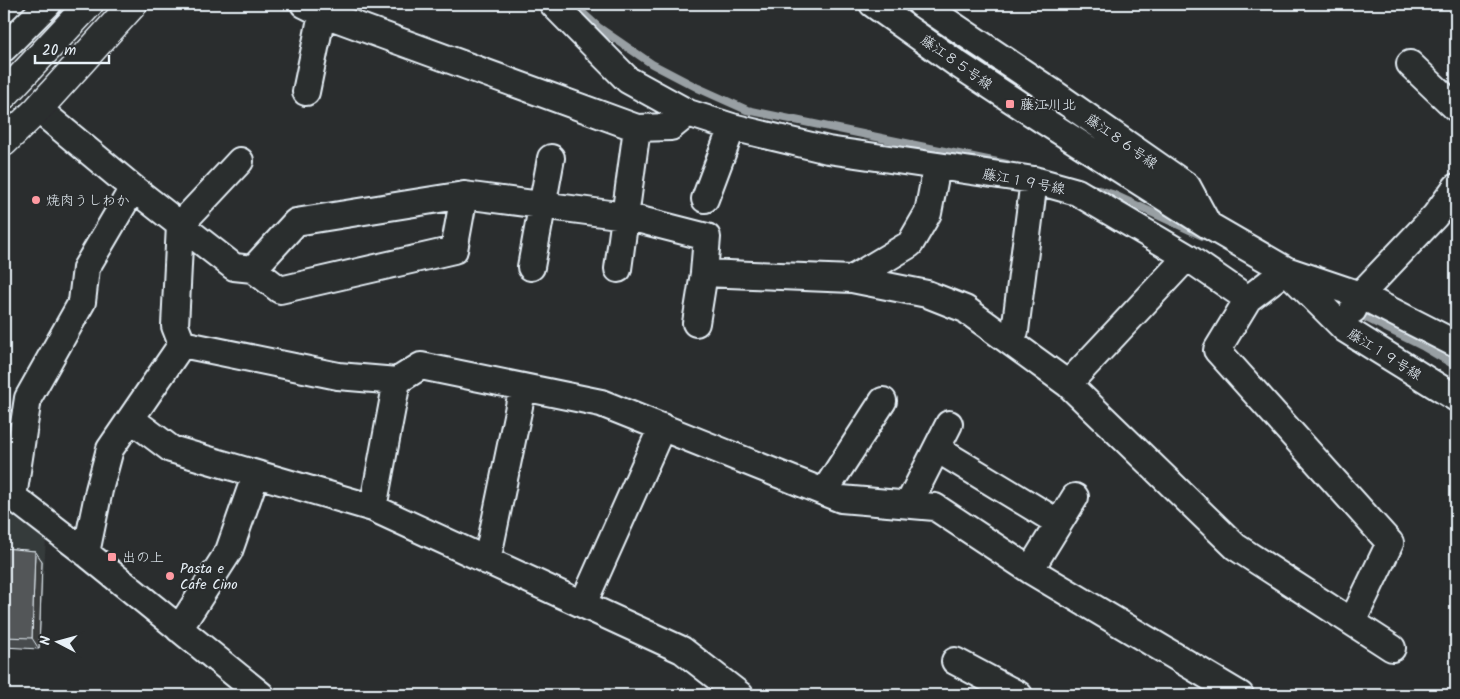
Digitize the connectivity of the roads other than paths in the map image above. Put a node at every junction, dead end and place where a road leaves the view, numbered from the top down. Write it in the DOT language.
graph roads {
  1 [pos="48,4"];
  2 [pos="89,4"];
  3 [pos="133,4"];
  4 [pos="553,4"];
  5 [pos="874,4"];
  6 [pos="921,4"];
  7 [pos="317,7"];
  8 [pos="4,48"];
  9 [pos="1410,64"];
  10 [pos="306,92"];
  11 [pos="4,95"];
  12 [pos="38,108"];
  13 [pos="1456,108"];
  14 [pos="688,113"];
  15 [pos="732,127"];
  16 [pos="637,128"];
  17 [pos="4,142"];
  18 [pos="550,158"];
  19 [pos="240,161"];
  20 [pos="937,166"];
  21 [pos="1034,180"];
  22 [pos="1456,187"];
  23 [pos="133,188"];
  24 [pos="464,194"];
  25 [pos="705,199"];
  26 [pos="541,205"];
  27 [pos="625,216"];
  28 [pos="180,225"];
  29 [pos="1208,225"];
  30 [pos="1187,257"];
  31 [pos="531,267"];
  32 [pos="253,269"];
  33 [pos="618,269"];
  34 [pos="1286,270"];
  35 [pos="704,273"];
  36 [pos="852,279"];
  37 [pos="1360,295"];
  38 [pos="1248,299"];
  39 [pos="696,322"];
  40 [pos="1345,329"];
  41 [pos="1009,341"];
  42 [pos="182,344"];
  43 [pos="1456,344"];
  44 [pos="397,381"];
  45 [pos="1068,384"];
  46 [pos="523,387"];
  47 [pos="1456,398"];
  48 [pos="884,401"];
  49 [pos="131,419"];
  50 [pos="950,424"];
  51 [pos="662,427"];
  52 [pos="937,449"];
  53 [pos="256,474"];
  54 [pos="824,492"];
  55 [pos="8,493"];
  56 [pos="1075,497"];
  57 [pos="909,503"];
  58 [pos="373,508"];
  59 [pos="1059,523"];
  60 [pos="86,553"];
  61 [pos="487,560"];
  62 [pos="1030,570"];
  63 [pos="583,604"];
  64 [pos="1352,622"];
  65 [pos="180,629"];
  66 [pos="1392,648"];
  67 [pos="955,660"];
  68 [pos="261,695"];
  69 [pos="740,695"];
  70 [pos="1019,695"];
  71 [pos="1240,695"];
  1 -- 8 [label="street"];
  2 -- 11 [label="highway"];
  3 -- 12 [label="highway"];
  4 -- 14 [label="street, 藤江１９号線"];
  5 -- 29 [label="street, 藤江８５号線"];
  6 -- 29 [label="street, 藤江８６号線"];
  7 -- 10 [label="street"];
  7 -- 16 [label="street"];
  9 -- 13 [label="street"];
  12 -- 17 [label="highway"];
  12 -- 23 [label="street"];
  14 -- 15 [label="street, 藤江１９号線"];
  14 -- 16 [label="street"];
  15 -- 20 [label="street, 藤江１９号線"];
  15 -- 25 [label="street"];
  16 -- 27 [label="street"];
  18 -- 26 [label="street"];
  19 -- 28 [label="street"];
  20 -- 21 [label="street, 藤江１９号線"];
  20 -- 36 [label="street"];
  21 -- 30 [label="street, 藤江１９号線"];
  21 -- 41 [label="street"];
  22 -- 37 [label="street"];
  23 -- 28 [label="street"];
  23 -- 55 [label="street"];
  24 -- 26 [label="street"];
  24 -- 32 [label="street"];
  24 -- 32 [label="street"];
  26 -- 27 [label="street"];
  26 -- 31 [label="street"];
  27 -- 33 [label="street"];
  27 -- 35 [label="street"];
  28 -- 32 [label="street"];
  28 -- 42 [label="street"];
  29 -- 34 [label="street, 藤江８５号線"];
  30 -- 38 [label="street, 藤江１９号線"];
  30 -- 45 [label="street"];
  34 -- 37 [label="street"];
  34 -- 38 [label="street"];
  34 -- 40 [label="street, 藤江１９号線"];
  35 -- 36 [label="street"];
  35 -- 39 [label="street"];
  36 -- 41 [label="street"];
  37 -- 40 [label="street"];
  37 -- 43 [label="street"];
  38 -- 64 [label="street"];
  40 -- 47 [label="street, 藤江１９号線"];
  41 -- 45 [label="street"];
  42 -- 44 [label="street"];
  42 -- 49 [label="street"];
  44 -- 46 [label="street"];
  44 -- 58 [label="street"];
  45 -- 64 [label="street"];
  46 -- 51 [label="street"];
  46 -- 61 [label="street"];
  48 -- 54 [label="street"];
  49 -- 53 [label="street"];
  49 -- 60 [label="street"];
  50 -- 52 [label="street"];
  51 -- 54 [label="street"];
  51 -- 63 [label="street"];
  52 -- 57 [label="street"];
  52 -- 59 [label="street"];
  53 -- 58 [label="street"];
  53 -- 65 [label="street"];
  54 -- 57 [label="street"];
  55 -- 60 [label="street"];
  56 -- 59 [label="street"];
  57 -- 62 [label="street"];
  58 -- 61 [label="street"];
  59 -- 62 [label="street"];
  60 -- 65 [label="street"];
  61 -- 63 [label="street"];
  62 -- 71 [label="street"];
  63 -- 69 [label="street"];
  64 -- 66 [label="street"];
  65 -- 68 [label="street"];
  67 -- 70 [label="street"];
}
